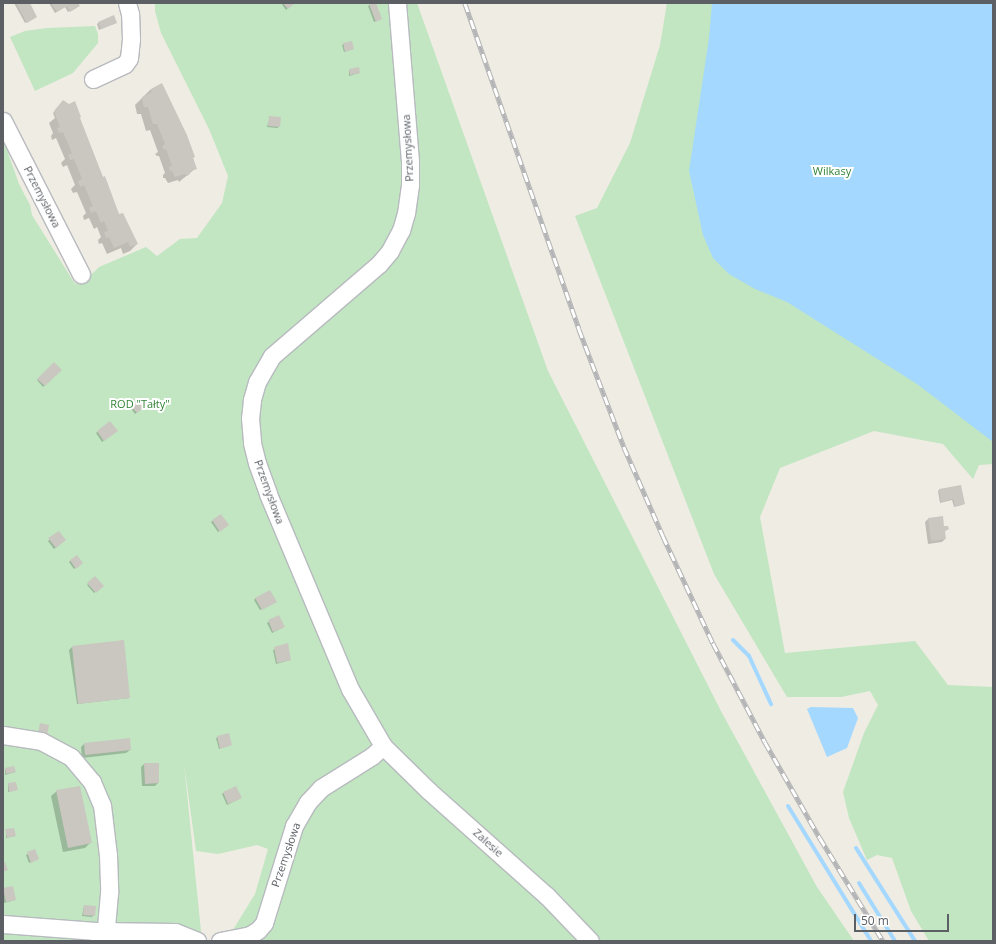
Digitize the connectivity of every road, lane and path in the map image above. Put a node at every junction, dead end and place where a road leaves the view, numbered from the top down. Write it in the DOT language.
graph roads {
  1 [pos="127,3"];
  2 [pos="397,3"];
  3 [pos="93,79"];
  4 [pos="3,121"];
  5 [pos="81,274"];
  6 [pos="3,735"];
  7 [pos="384,746"];
  8 [pos="3,924"];
  9 [pos="101,935"];
  10 [pos="197,941"];
  11 [pos="220,941"];
  12 [pos="590,941"];
  1 -- 3 [label="street"];
  2 -- 7 [label="street, Przemysłowa"];
  4 -- 5 [label="street, Przemysłowa"];
  6 -- 9 [label="street"];
  7 -- 11 [label="street, Przemysłowa"];
  7 -- 12 [label="street, Zalesie"];
  8 -- 9 [label="street"];
  9 -- 10 [label="street"];
}
